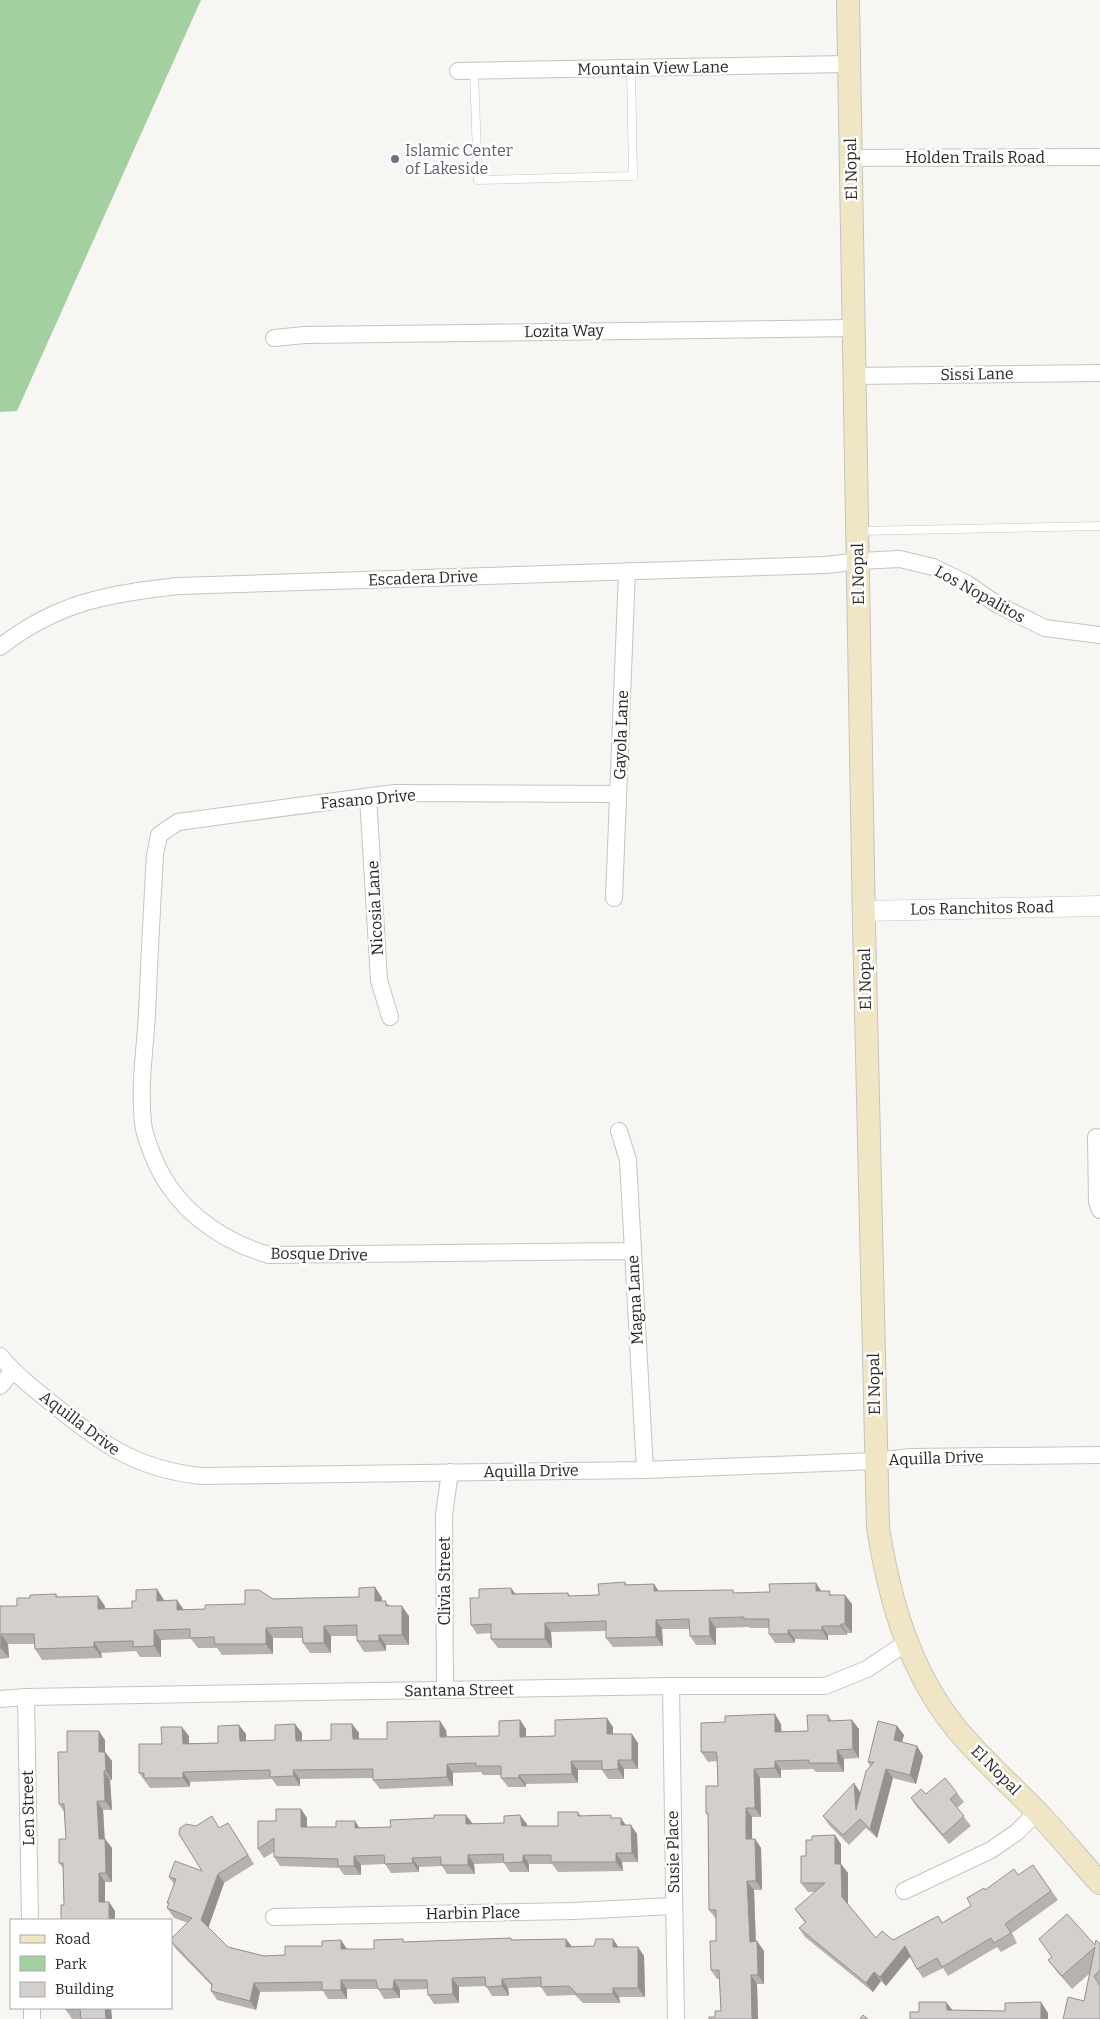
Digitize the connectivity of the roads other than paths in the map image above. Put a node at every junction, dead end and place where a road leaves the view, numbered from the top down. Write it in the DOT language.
graph roads {
  1 [pos="848,0"];
  2 [pos="848,64"];
  3 [pos="631,68"];
  4 [pos="466,72"];
  5 [pos="1100,157"];
  6 [pos="851,158"];
  7 [pos="854,328"];
  8 [pos="274,338"];
  9 [pos="1100,373"];
  10 [pos="855,376"];
  11 [pos="1100,526"];
  12 [pos="857,531"];
  13 [pos="859,560"];
  14 [pos="628,571"];
  15 [pos="1100,635"];
  16 [pos="0,647"];
  17 [pos="618,794"];
  18 [pos="368,797"];
  19 [pos="178,822"];
  20 [pos="614,898"];
  21 [pos="1100,906"];
  22 [pos="864,911"];
  23 [pos="390,1017"];
  24 [pos="619,1131"];
  25 [pos="1096,1137"];
  26 [pos="1100,1210"];
  27 [pos="632,1251"];
  28 [pos="0,1356"];
  29 [pos="14,1372"];
  30 [pos="0,1386"];
  31 [pos="1100,1454"];
  32 [pos="876,1461"];
  33 [pos="645,1470"];
  34 [pos="450,1472"];
  35 [pos="906,1643"];
  36 [pos="671,1686"];
  37 [pos="445,1690"];
  38 [pos="26,1697"];
  39 [pos="0,1699"];
  40 [pos="1037,1812"];
  41 [pos="1100,1883"];
  42 [pos="904,1891"];
  43 [pos="673,1906"];
  44 [pos="274,1916"];
  45 [pos="30,1919"];
  46 [pos="676,2019"];
  1 -- 2 [label="main road, El Nopal"];
  2 -- 3 [label="street, Mountain View Lane"];
  2 -- 6 [label="main road, El Nopal"];
  3 -- 4 [label="street, Mountain View Lane"];
  3 -- 4 [label="lane"];
  5 -- 6 [label="street, Holden Trails Road"];
  6 -- 7 [label="main road, El Nopal"];
  7 -- 8 [label="street, Lozita Way"];
  7 -- 10 [label="main road, El Nopal"];
  9 -- 10 [label="street, Sissi Lane"];
  10 -- 12 [label="main road, El Nopal"];
  11 -- 12 [label="lane"];
  12 -- 13 [label="main road, El Nopal"];
  13 -- 14 [label="street, Escadera Drive"];
  13 -- 15 [label="street, Los Nopalitos"];
  13 -- 22 [label="main road, El Nopal"];
  14 -- 16 [label="street, Escadera Drive"];
  14 -- 17 [label="street, Gayola Lane"];
  17 -- 18 [label="street, Fasano Drive"];
  17 -- 20 [label="street, Gayola Lane"];
  18 -- 19 [label="street, Fasano Drive"];
  18 -- 23 [label="street, Nicosia Lane"];
  19 -- 27 [label="street, Bosque Drive"];
  21 -- 22 [label="street, Los Ranchitos Road"];
  22 -- 32 [label="main road, El Nopal"];
  24 -- 27 [label="street, Magna Lane"];
  25 -- 26 [label="street"];
  27 -- 33 [label="street, Magna Lane"];
  28 -- 29 [label="street, Aquilla Drive"];
  29 -- 30 [label="street"];
  29 -- 34 [label="street, Aquilla Drive"];
  31 -- 32 [label="street, Aquilla Drive"];
  32 -- 33 [label="street, Aquilla Drive"];
  32 -- 35 [label="main road, El Nopal"];
  33 -- 34 [label="street, Aquilla Drive"];
  34 -- 37 [label="street, Clivia Street"];
  35 -- 36 [label="street, Santana Street"];
  35 -- 40 [label="main road, El Nopal"];
  36 -- 37 [label="street, Santana Street"];
  36 -- 43 [label="street, Susie Place"];
  37 -- 38 [label="street, Santana Street"];
  38 -- 39 [label="street, Santana Street"];
  38 -- 45 [label="street, Len Street"];
  40 -- 41 [label="main road, El Nopal"];
  40 -- 42 [label="street"];
  43 -- 44 [label="street, Harbin Place"];
  43 -- 46 [label="street, Susie Place"];
}
